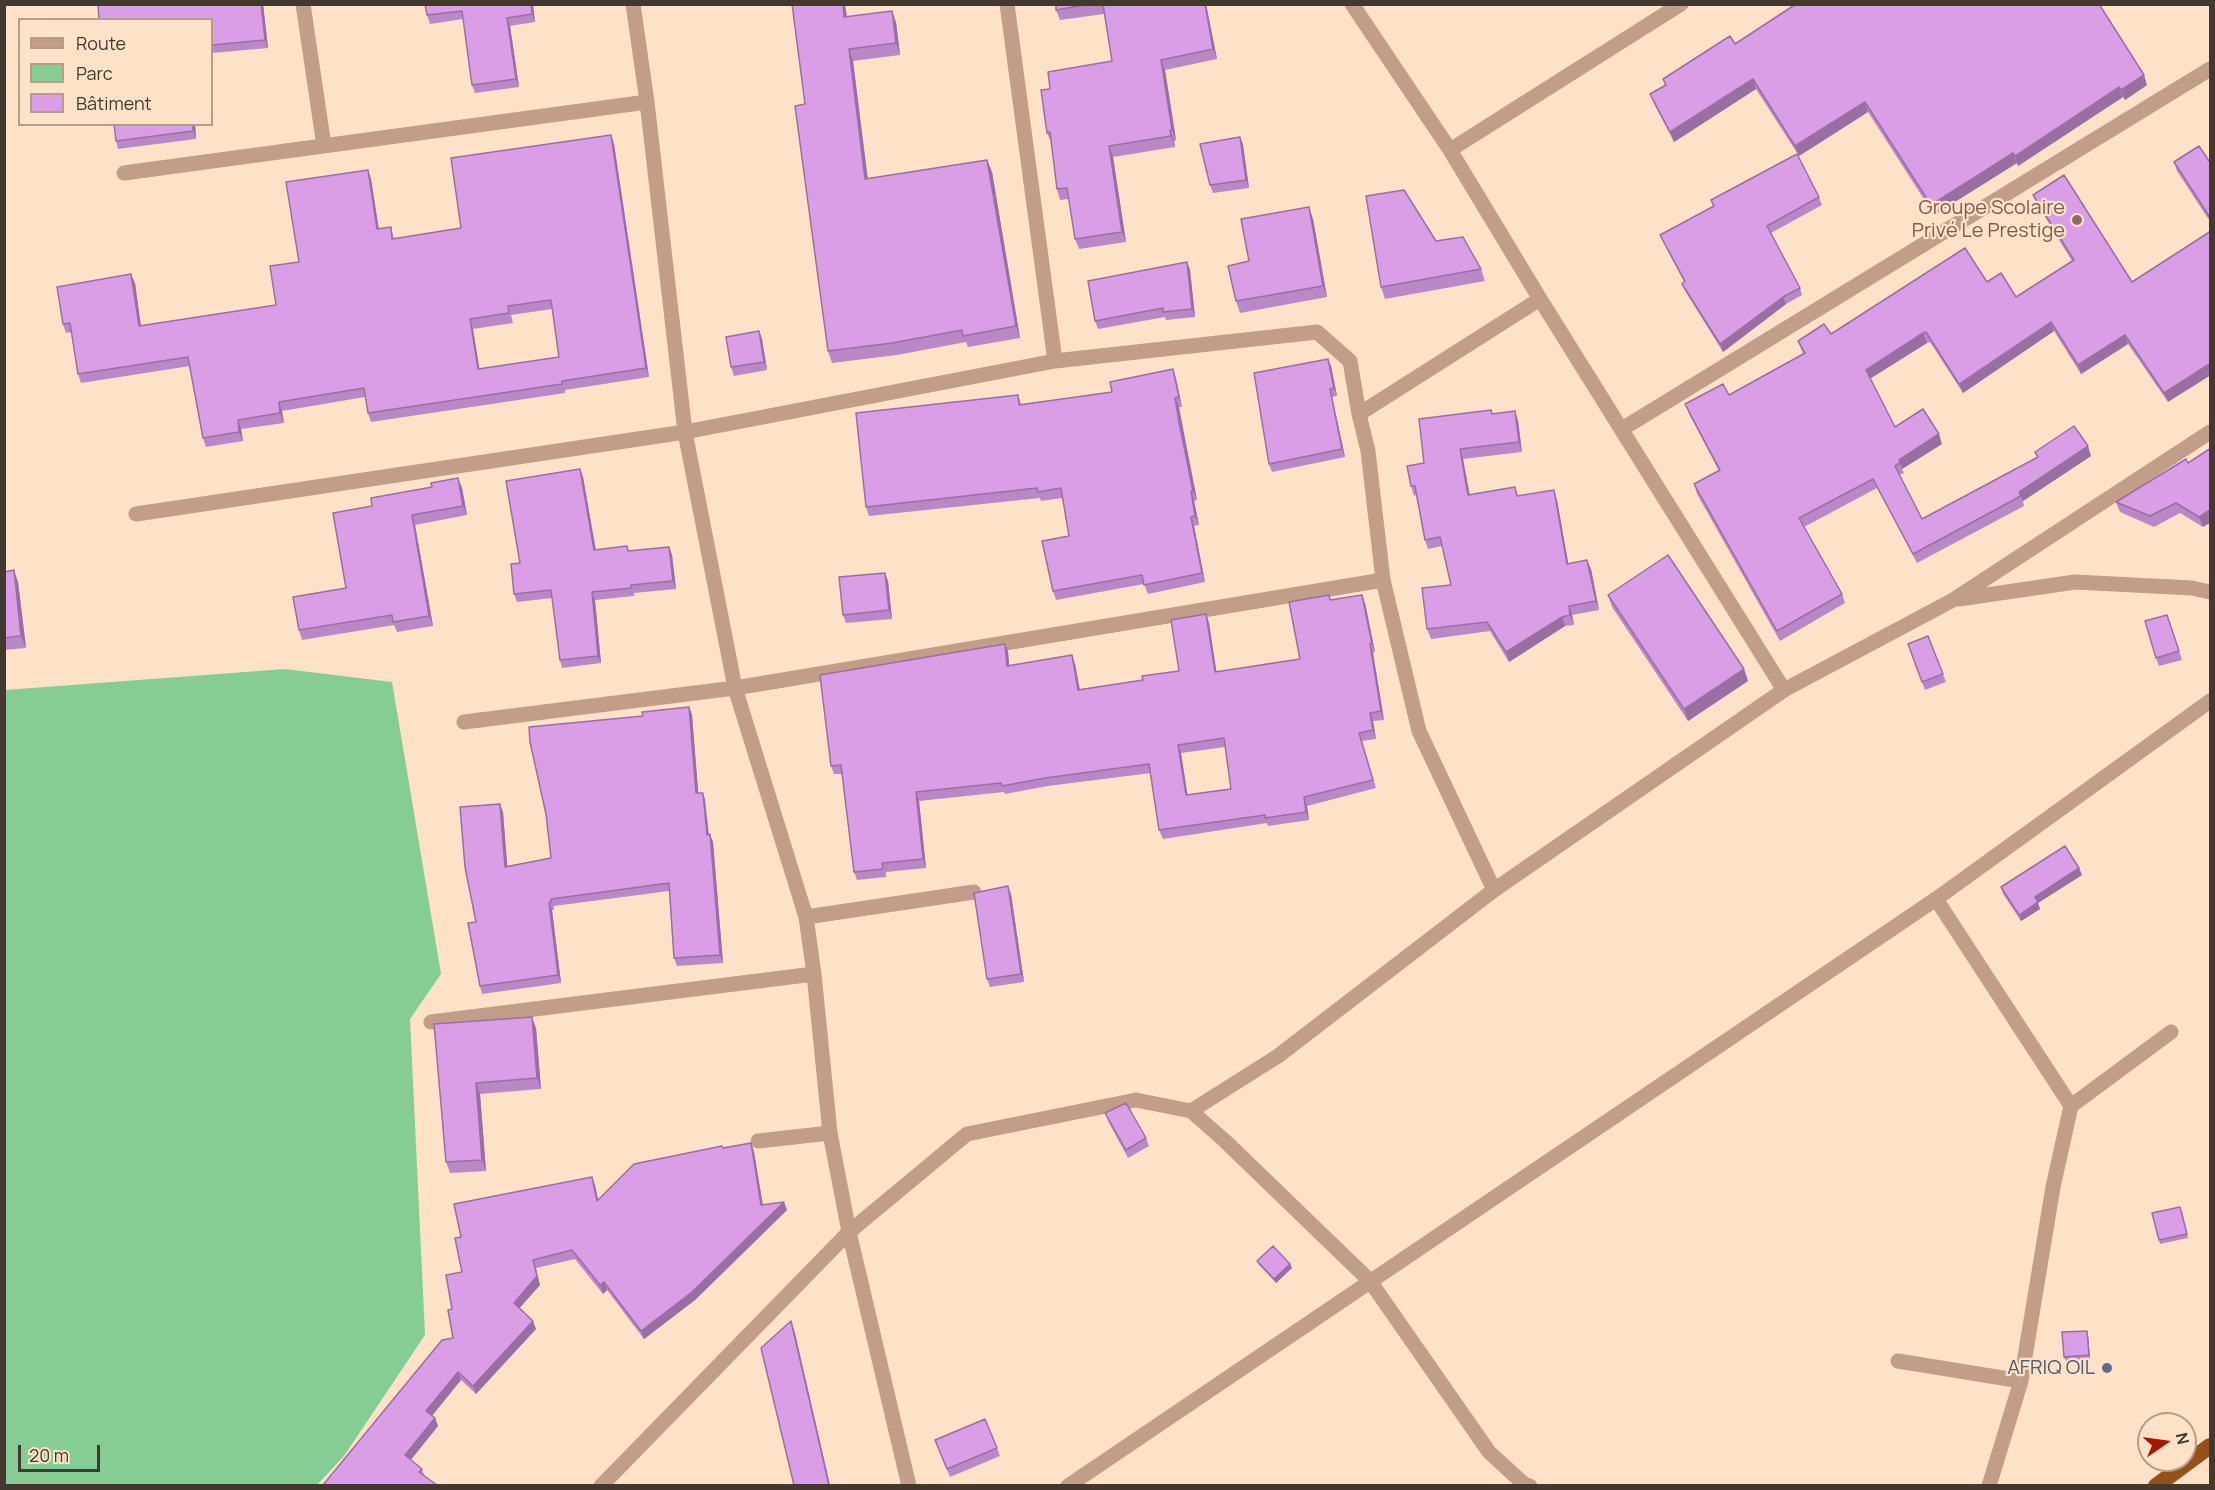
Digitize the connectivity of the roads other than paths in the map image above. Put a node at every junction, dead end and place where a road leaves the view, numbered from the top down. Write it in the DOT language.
graph roads {
  1 [pos="303,4"];
  2 [pos="633,4"];
  3 [pos="1008,4"];
  4 [pos="1352,4"];
  5 [pos="1682,4"];
  6 [pos="2211,69"];
  7 [pos="647,102"];
  8 [pos="324,146"];
  9 [pos="1450,150"];
  10 [pos="124,172"];
  11 [pos="1540,299"];
  12 [pos="1055,361"];
  13 [pos="1359,414"];
  14 [pos="1622,429"];
  15 [pos="685,432"];
  16 [pos="2211,432"];
  17 [pos="136,514"];
  18 [pos="1383,580"];
  19 [pos="2211,592"];
  20 [pos="1953,600"];
  21 [pos="735,688"];
  22 [pos="1785,690"];
  23 [pos="2211,701"];
  24 [pos="464,722"];
  25 [pos="1494,890"];
  26 [pos="974,892"];
  27 [pos="1936,899"];
  28 [pos="806,917"];
  29 [pos="814,974"];
  30 [pos="431,1022"];
  31 [pos="2171,1032"];
  32 [pos="2071,1106"];
  33 [pos="1191,1111"];
  34 [pos="830,1133"];
  35 [pos="758,1141"];
  36 [pos="849,1232"];
  37 [pos="1370,1281"];
  38 [pos="1898,1361"];
  39 [pos="2021,1381"];
  40 [pos="2211,1446"];
  41 [pos="601,1485"];
  42 [pos="909,1485"];
  43 [pos="1068,1485"];
  44 [pos="1530,1485"];
  45 [pos="1989,1485"];
  46 [pos="2156,1485"];
  1 -- 8 [label="street"];
  2 -- 7 [label="street"];
  3 -- 12 [label="street"];
  4 -- 9 [label="street"];
  5 -- 9 [label="street"];
  6 -- 14 [label="street"];
  7 -- 8 [label="street"];
  7 -- 15 [label="street"];
  8 -- 10 [label="street"];
  9 -- 11 [label="street"];
  11 -- 13 [label="street"];
  11 -- 14 [label="street"];
  12 -- 13 [label="street"];
  12 -- 15 [label="street"];
  13 -- 18 [label="street"];
  14 -- 22 [label="street"];
  15 -- 17 [label="street"];
  15 -- 21 [label="street"];
  16 -- 20 [label="street"];
  18 -- 21 [label="street"];
  18 -- 25 [label="street"];
  19 -- 20 [label="street"];
  20 -- 22 [label="street"];
  21 -- 24 [label="street"];
  21 -- 28 [label="street"];
  22 -- 25 [label="street"];
  23 -- 27 [label="street"];
  25 -- 33 [label="street"];
  26 -- 28 [label="street"];
  27 -- 32 [label="street"];
  27 -- 37 [label="street"];
  28 -- 29 [label="street"];
  29 -- 30 [label="street"];
  29 -- 34 [label="street"];
  31 -- 32 [label="street"];
  32 -- 39 [label="street"];
  33 -- 36 [label="street"];
  33 -- 37 [label="street"];
  34 -- 35 [label="street"];
  34 -- 36 [label="street"];
  36 -- 41 [label="street"];
  36 -- 42 [label="street"];
  37 -- 43 [label="street"];
  37 -- 44 [label="street"];
  38 -- 39 [label="street"];
  39 -- 45 [label="street"];
  40 -- 46 [label="highway"];
}
